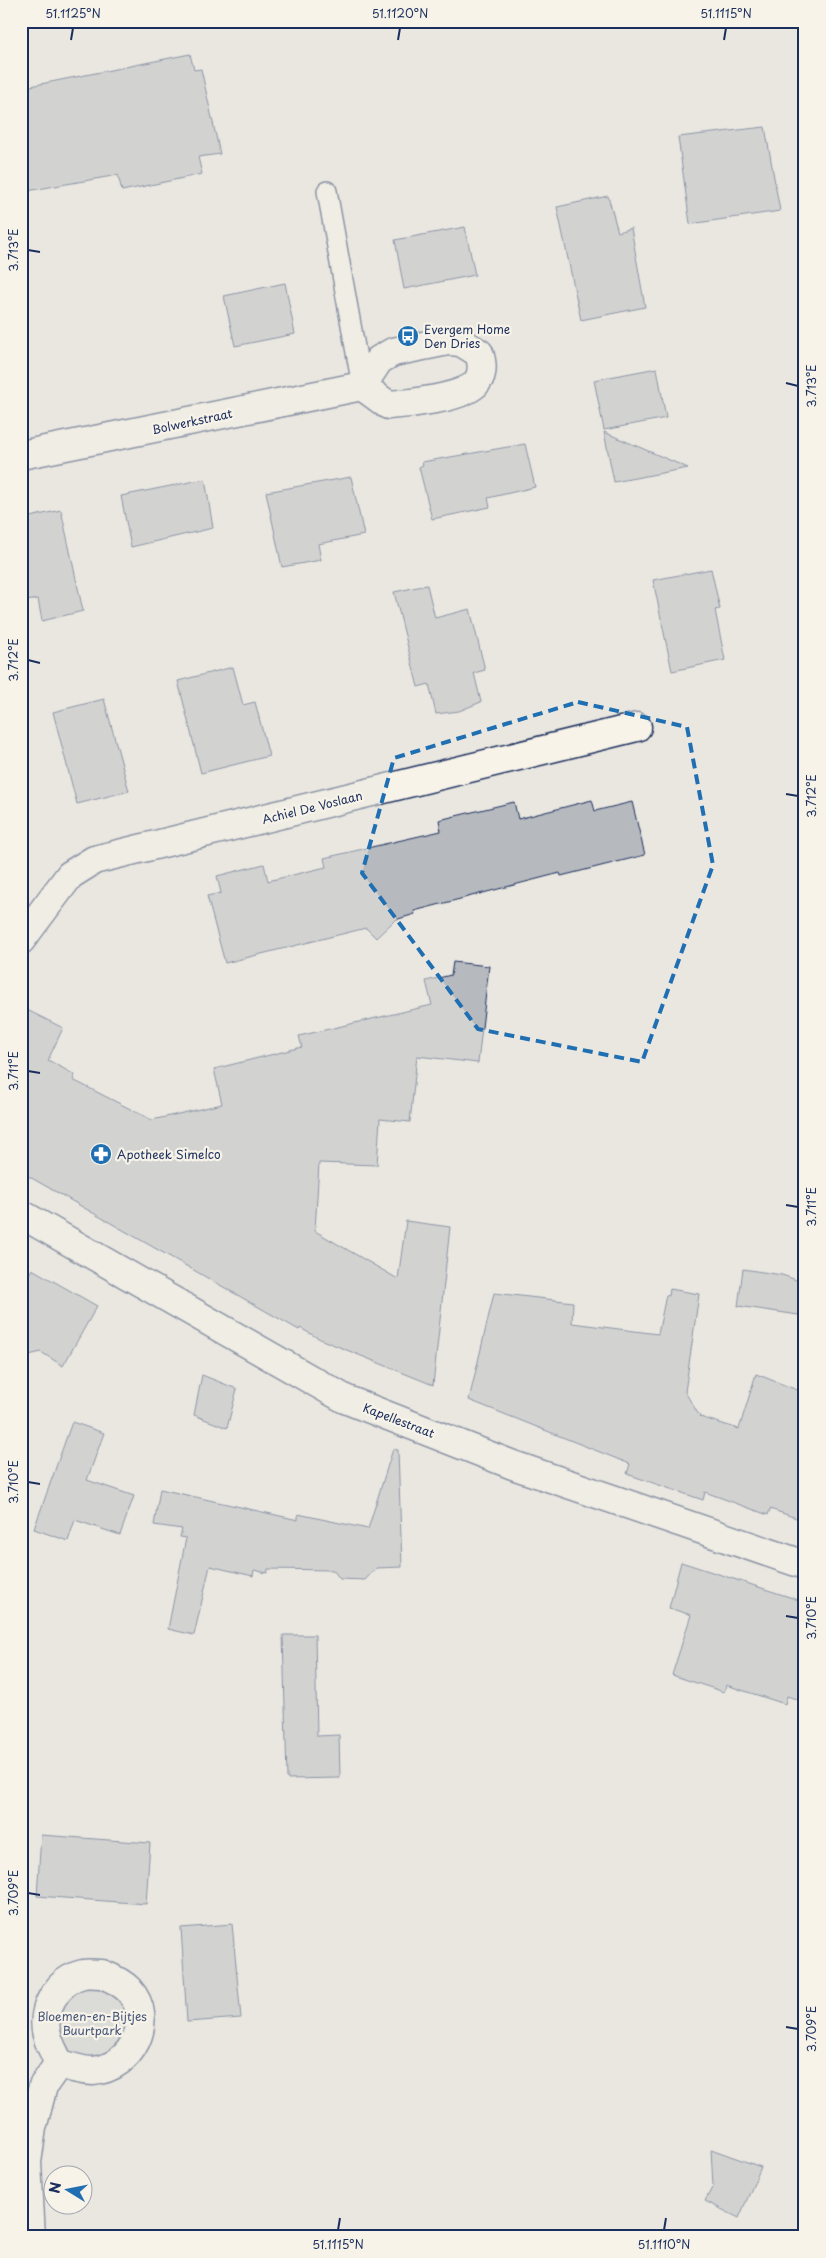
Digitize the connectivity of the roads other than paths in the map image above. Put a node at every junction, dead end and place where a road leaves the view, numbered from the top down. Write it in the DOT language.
graph roads {
  1 [pos="327,191"];
  2 [pos="362,386"];
  3 [pos="21,455"];
  4 [pos="637,727"];
  5 [pos="21,940"];
  6 [pos="21,1214"];
  7 [pos="805,1565"];
  8 [pos="59,2063"];
  9 [pos="31,2237"];
  1 -- 2 [label="lane, Bolwerkstraat"];
  2 -- 3 [label="street, Bolwerkstraat"];
  4 -- 5 [label="street, Achiel De Voslaan"];
  6 -- 7 [label="street, Kapellestraat"];
  8 -- 9 [label="street"];
}
